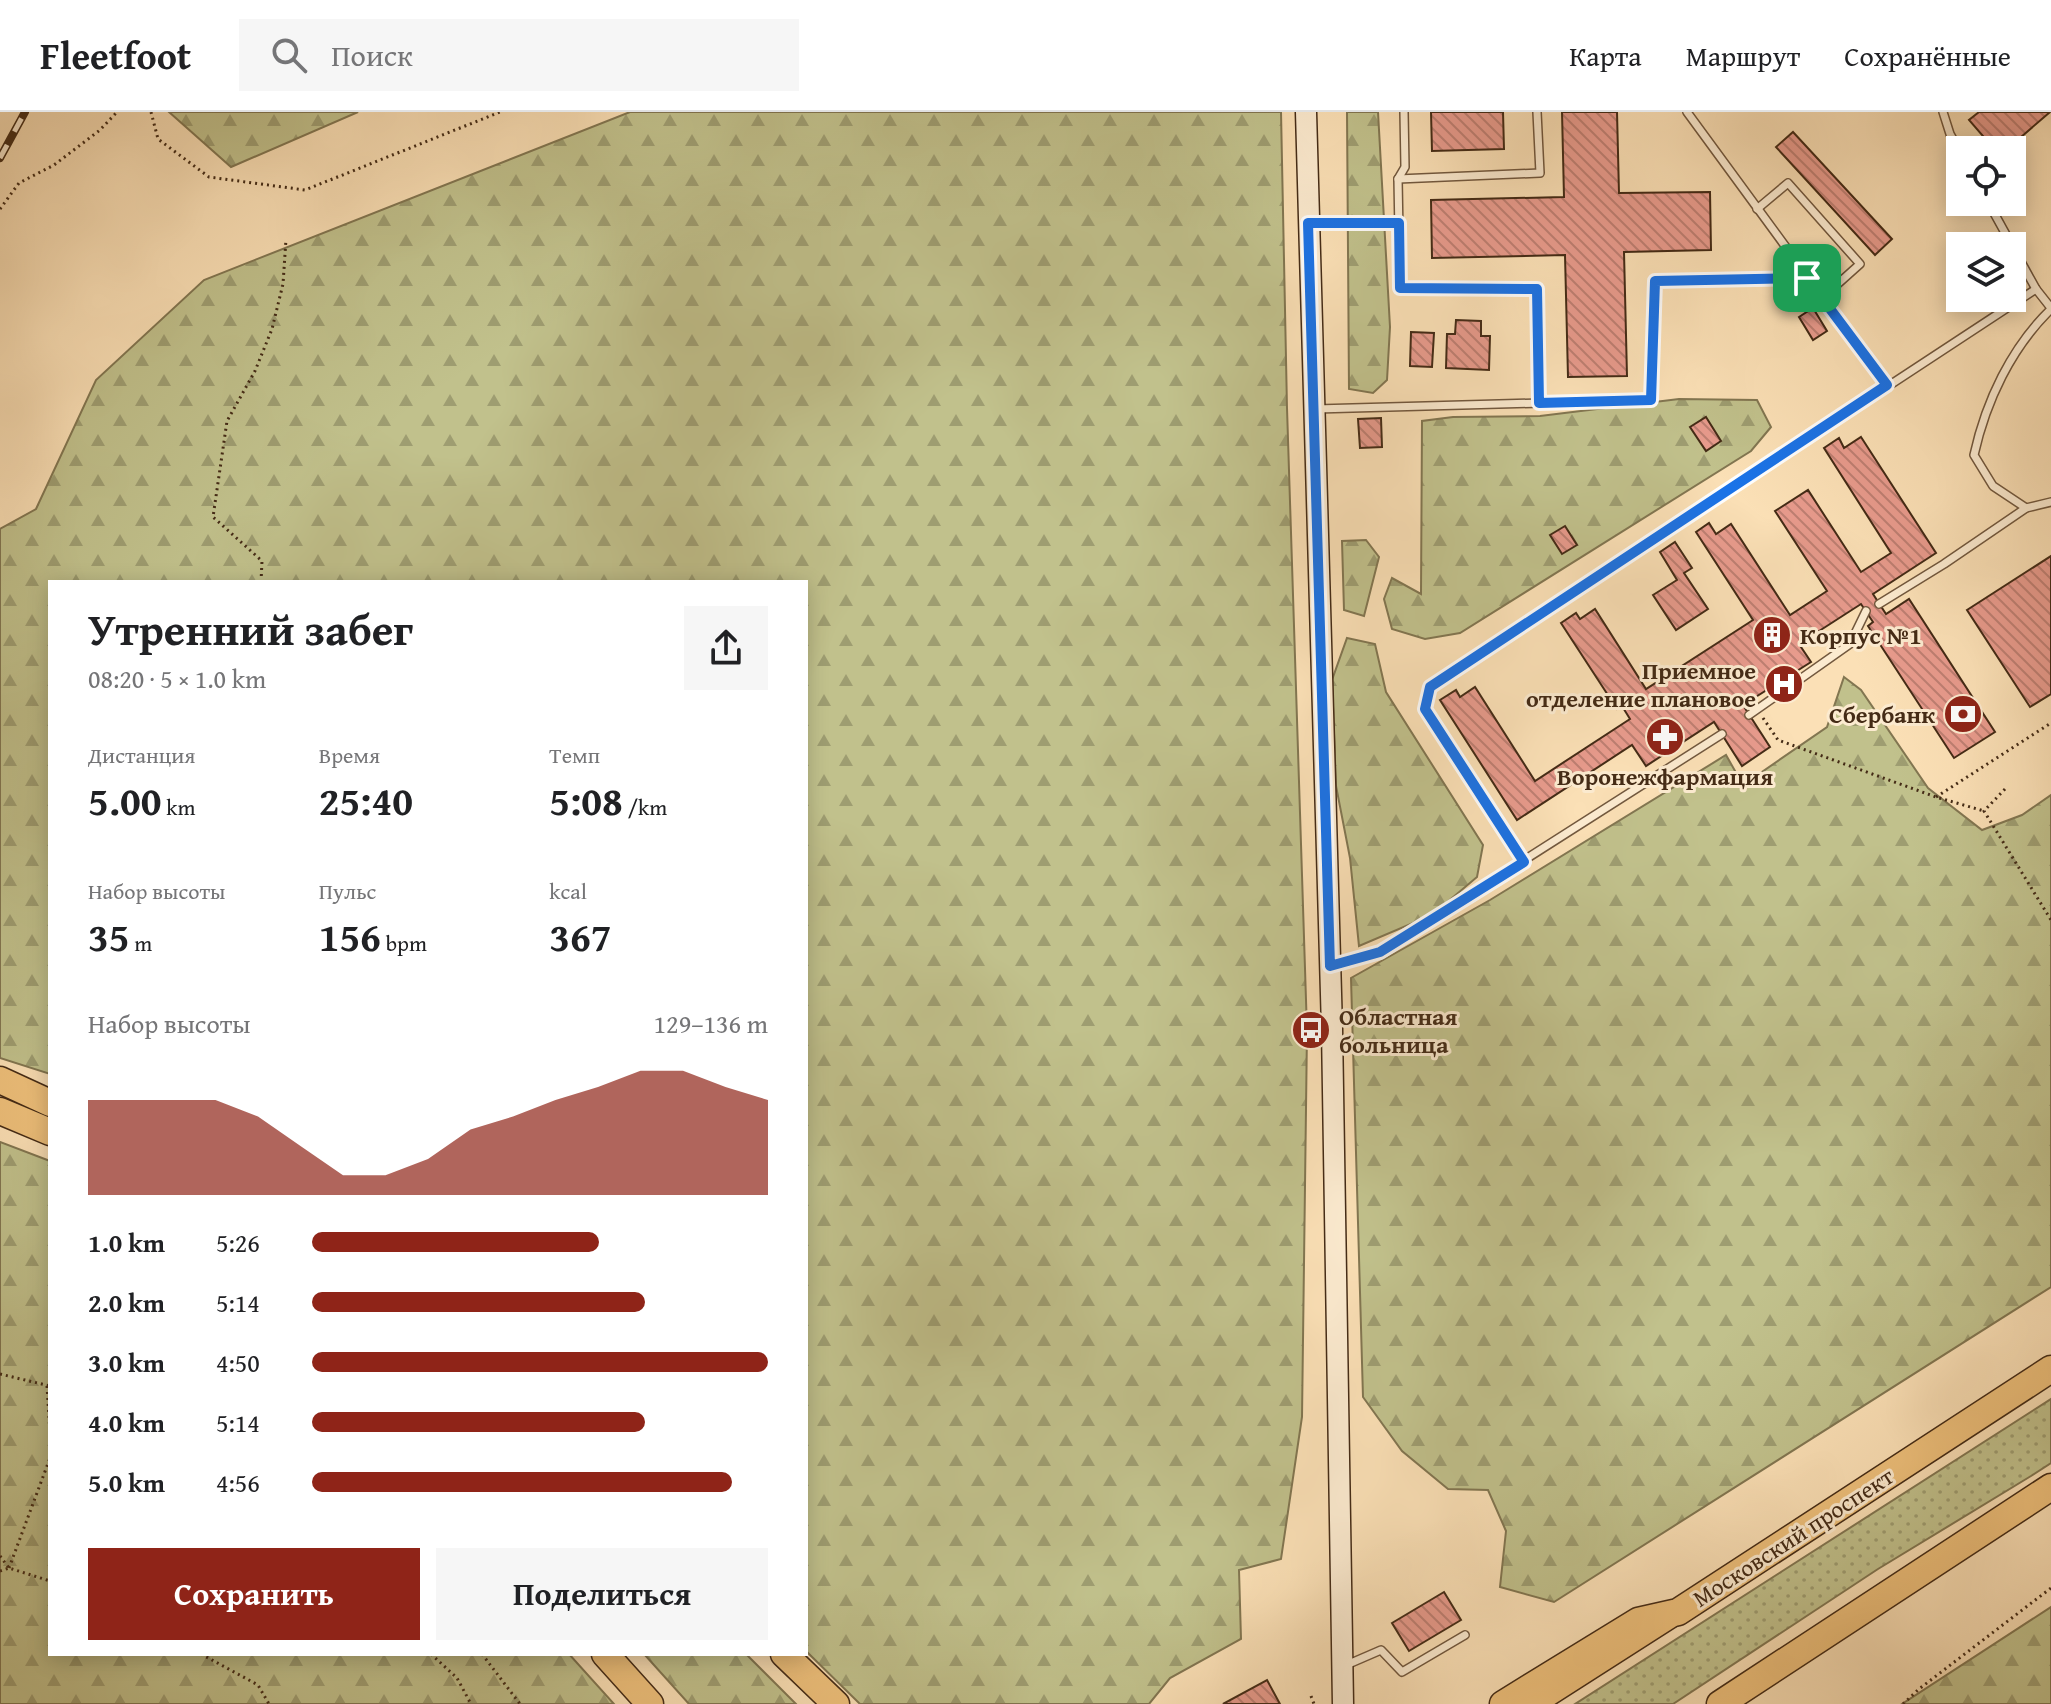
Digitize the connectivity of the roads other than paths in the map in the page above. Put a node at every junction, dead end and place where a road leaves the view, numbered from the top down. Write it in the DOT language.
graph roads {
  1 [pos="1306,112"];
  2 [pos="1404,112"];
  3 [pos="1537,112"];
  4 [pos="1687,112"];
  5 [pos="1943,112"];
  6 [pos="1951,136"];
  7 [pos="1398,179"];
  8 [pos="1757,209"];
  9 [pos="1996,216"];
  10 [pos="1308,223"];
  11 [pos="1399,223"];
  12 [pos="1807,278"];
  13 [pos="2036,289"];
  14 [pos="1822,298"];
  15 [pos="2051,308"];
  16 [pos="1887,385"];
  17 [pos="1539,403"];
  18 [pos="1313,409"];
  19 [pos="2051,502"];
  20 [pos="2026,508"];
  21 [pos="1879,604"];
  22 [pos="1866,611"];
  23 [pos="1749,715"];
  24 [pos="1722,734"];
  25 [pos="1524,862"];
  26 [pos="1330,966"];
  27 [pos="0,1080"];
  28 [pos="48,1102"];
  29 [pos="0,1111"];
  30 [pos="48,1131"];
  31 [pos="2051,1369"];
  32 [pos="2051,1487"];
  33 [pos="1678,1612"];
  34 [pos="1465,1635"];
  35 [pos="607,1656"];
  36 [pos="786,1656"];
  37 [pos="1342,1667"];
  38 [pos="650,1704"];
  39 [pos="836,1704"];
  40 [pos="1343,1704"];
  41 [pos="1503,1704"];
  42 [pos="1534,1704"];
  43 [pos="1720,1704"];
  1 -- 10 [label="street"];
  2 -- 7 [label="lane"];
  3 -- 7 [label="lane"];
  4 -- 8 [label="lane"];
  5 -- 6 [label="lane"];
  7 -- 11 [label="lane"];
  8 -- 12 [label="lane"];
  8 -- 14 [label="lane"];
  9 -- 13 [label="lane"];
  10 -- 11 [label="lane"];
  10 -- 18 [label="street"];
  11 -- 17 [label="lane"];
  12 -- 14 [label="lane"];
  12 -- 17 [label="lane"];
  13 -- 15 [label="lane"];
  13 -- 16 [label="lane"];
  14 -- 16 [label="lane"];
  15 -- 20 [label="lane"];
  16 -- 25 [label="lane"];
  17 -- 18 [label="lane"];
  18 -- 26 [label="street"];
  19 -- 20 [label="lane"];
  20 -- 21 [label="lane"];
  22 -- 23 [label="lane"];
  24 -- 25 [label="lane"];
  25 -- 26 [label="lane"];
  26 -- 37 [label="street"];
  27 -- 28 [label="highway"];
  29 -- 30 [label="highway"];
  31 -- 33 [label="highway, Московский проспект"];
  32 -- 43 [label="highway"];
  33 -- 41 [label="highway"];
  33 -- 42 [label="main road, Московский проспект"];
  34 -- 37 [label="lane"];
  35 -- 38 [label="highway"];
  36 -- 39 [label="highway"];
  37 -- 40 [label="street"];
}
